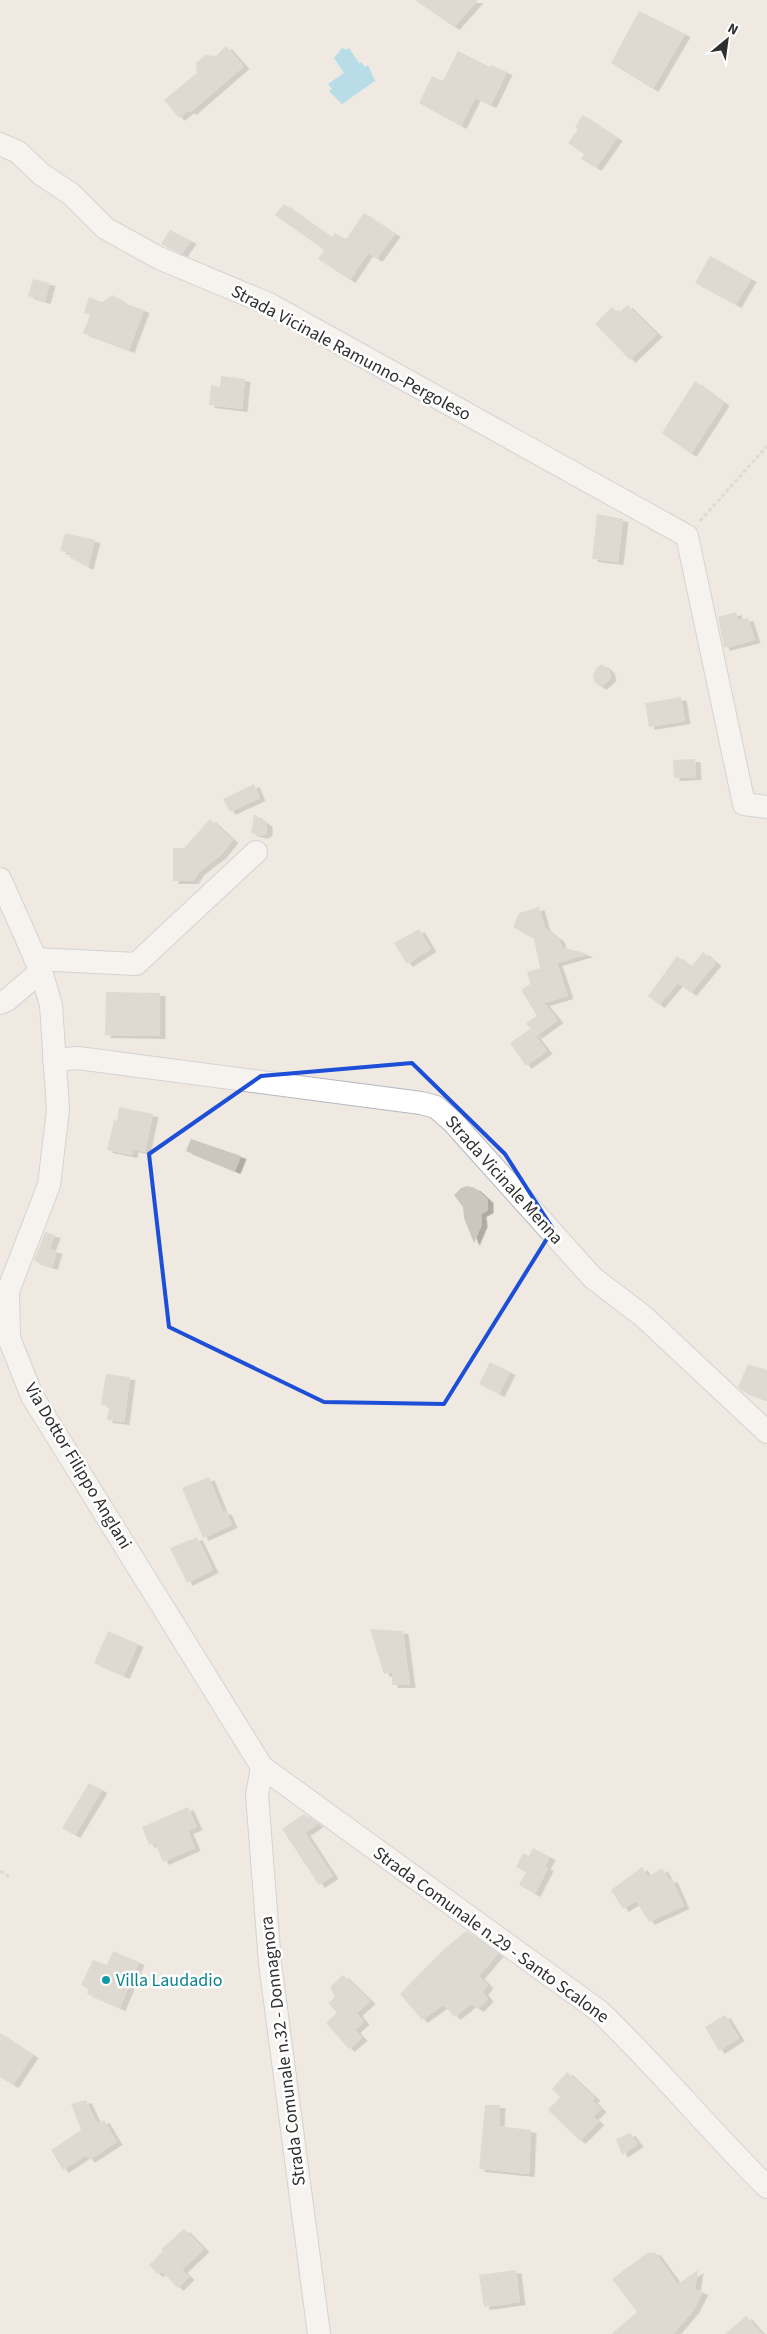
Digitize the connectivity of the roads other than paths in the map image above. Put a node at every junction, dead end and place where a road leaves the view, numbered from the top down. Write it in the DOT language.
graph roads {
  1 [pos="0,144"];
  2 [pos="767,807"];
  3 [pos="256,852"];
  4 [pos="0,879"];
  5 [pos="38,965"];
  6 [pos="0,1003"];
  7 [pos="54,1060"];
  8 [pos="4,1304"];
  9 [pos="767,1432"];
  10 [pos="262,1767"];
  11 [pos="767,2187"];
  12 [pos="318,2334"];
  1 -- 2 [label="street, Strada Vicinale Ramunno-Pergoleso"];
  3 -- 5 [label="street"];
  4 -- 5 [label="street, Via Dottor Filippo Anglani"];
  5 -- 6 [label="street"];
  5 -- 7 [label="street, Via Dottor Filippo Anglani"];
  7 -- 8 [label="street, Via Dottor Filippo Anglani"];
  7 -- 9 [label="street, Strada Vicinale Menna"];
  8 -- 10 [label="street, Via Dottor Filippo Anglani"];
  10 -- 11 [label="street, Strada Comunale n.29 - Santo Scalone"];
  10 -- 12 [label="street, Strada Comunale n.32 - Donnagnora"];
}
